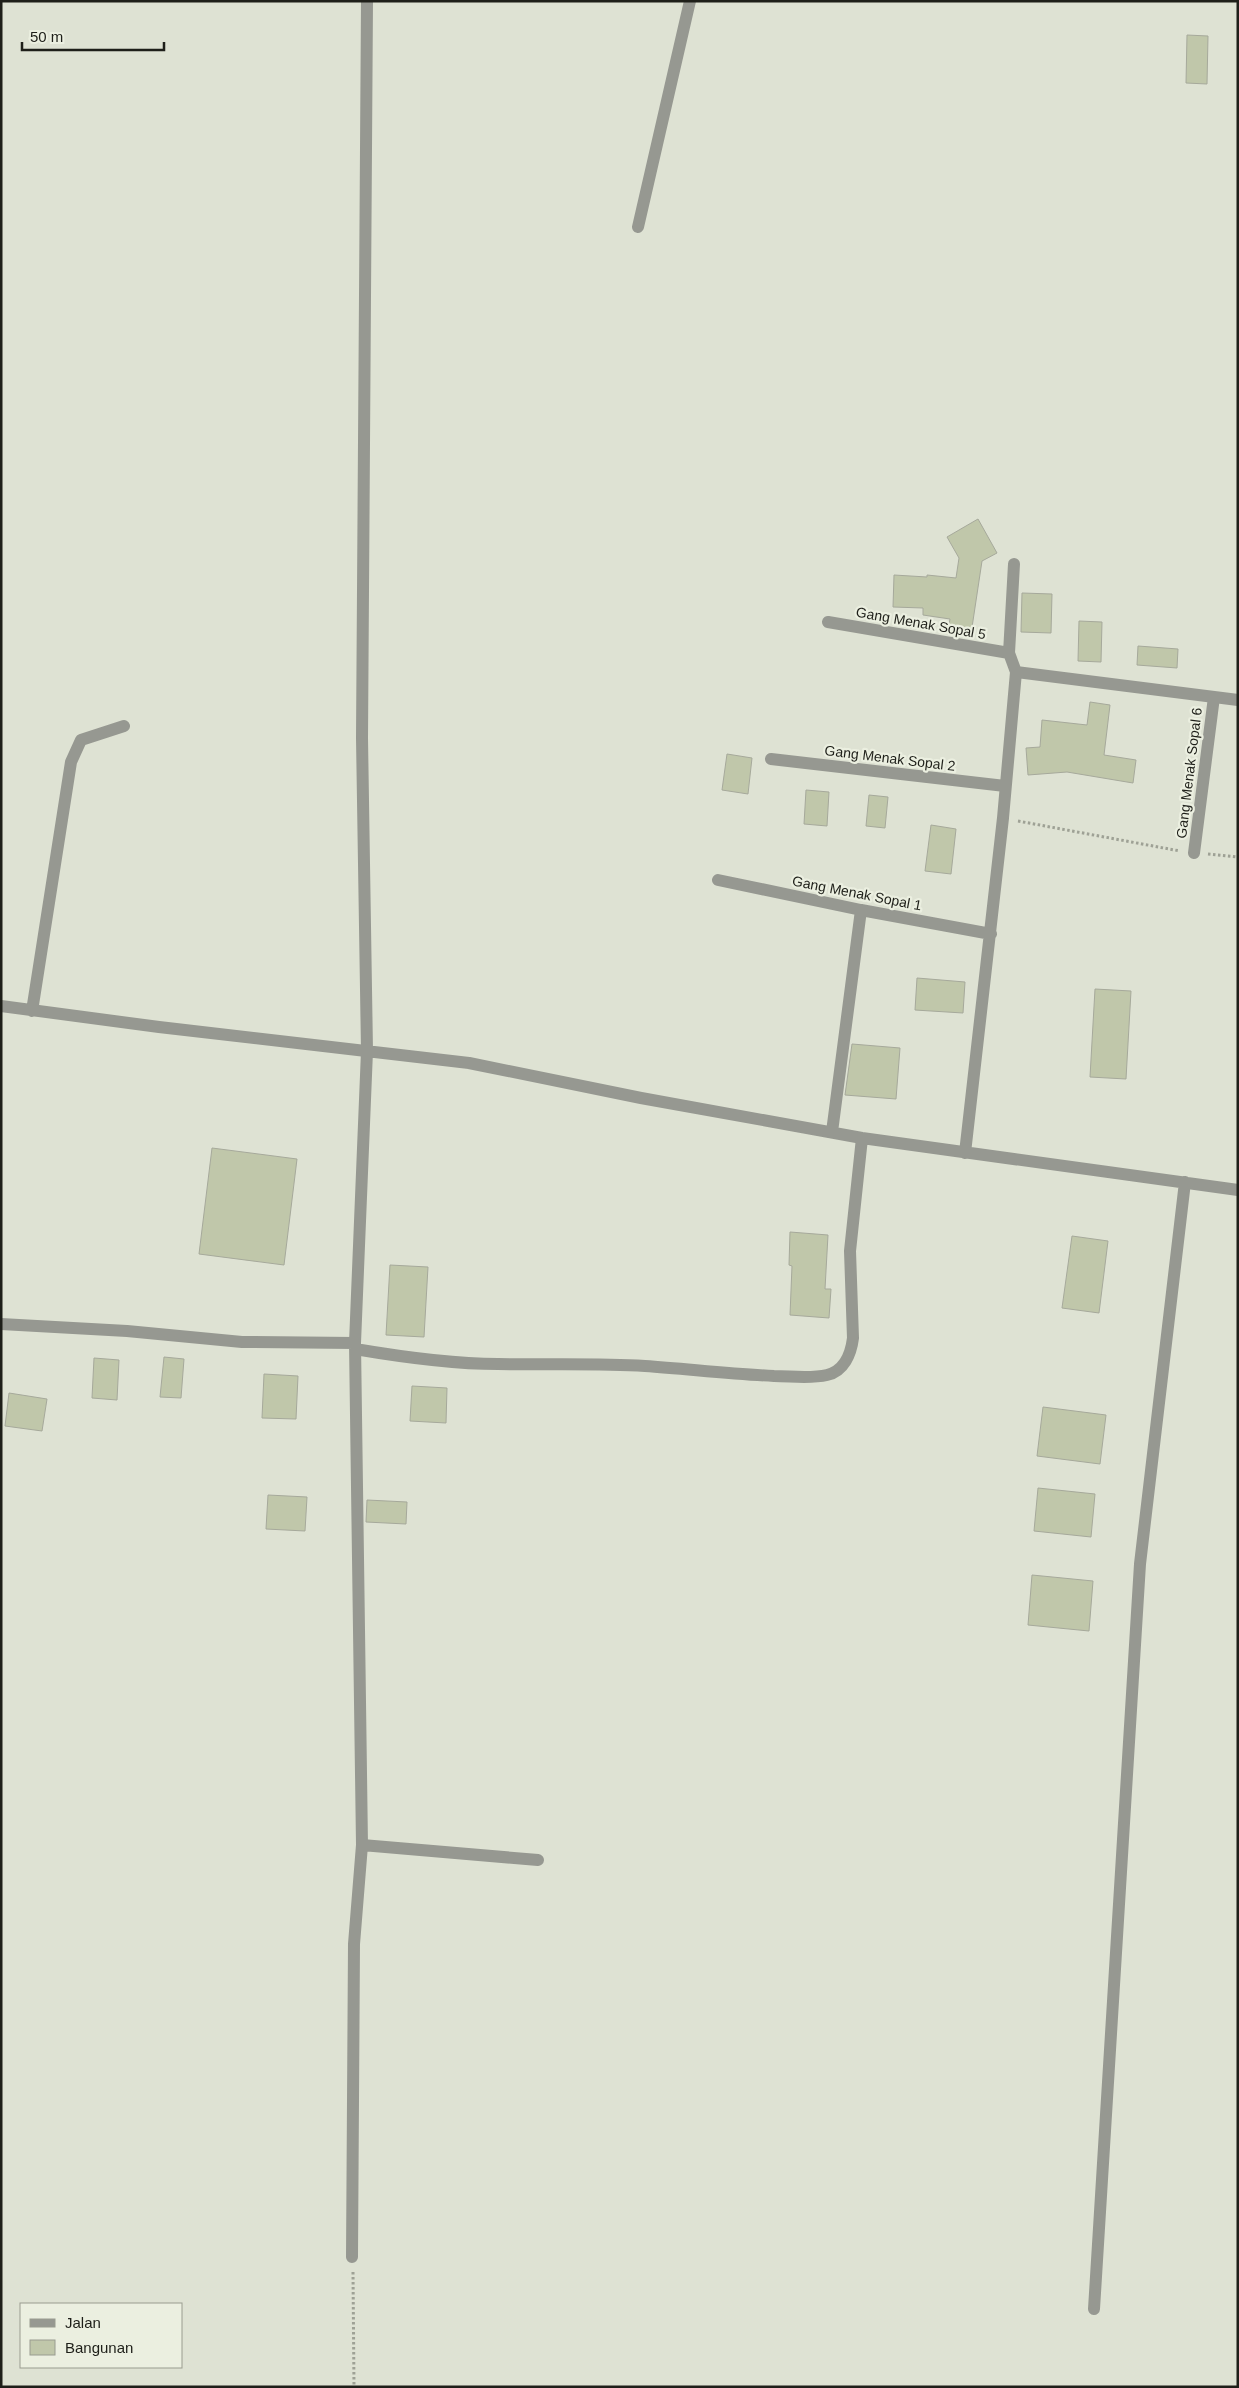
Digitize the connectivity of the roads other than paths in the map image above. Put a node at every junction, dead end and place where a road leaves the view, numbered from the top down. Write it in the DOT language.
graph roads {
  1 [pos="367,1"];
  2 [pos="690,1"];
  3 [pos="638,227"];
  4 [pos="1014,564"];
  5 [pos="828,622"];
  6 [pos="1009,653"];
  7 [pos="1016,672"];
  8 [pos="1214,697"];
  9 [pos="1238,700"];
  10 [pos="124,726"];
  11 [pos="771,759"];
  12 [pos="1005,786"];
  13 [pos="1194,854"];
  14 [pos="718,880"];
  15 [pos="861,910"];
  16 [pos="991,934"];
  17 [pos="1,1006"];
  18 [pos="32,1011"];
  19 [pos="367,1051"];
  20 [pos="832,1132"];
  21 [pos="862,1138"];
  22 [pos="965,1153"];
  23 [pos="1185,1182"];
  24 [pos="1238,1190"];
  25 [pos="1,1324"];
  26 [pos="351,1345"];
  27 [pos="362,1845"];
  28 [pos="538,1860"];
  29 [pos="352,2257"];
  30 [pos="1094,2309"];
  1 -- 19 [label="street"];
  2 -- 3 [label="street"];
  4 -- 6 [label="street"];
  5 -- 6 [label="street, Gang Menak Sopal 5"];
  6 -- 7 [label="street"];
  7 -- 8 [label="street"];
  7 -- 12 [label="street"];
  8 -- 9 [label="street"];
  8 -- 13 [label="street, Gang Menak Sopal 6"];
  10 -- 18 [label="street"];
  11 -- 12 [label="street, Gang Menak Sopal 2"];
  12 -- 16 [label="street"];
  14 -- 15 [label="street, Gang Menak Sopal 1"];
  15 -- 16 [label="street, Gang Menak Sopal 1"];
  15 -- 20 [label="street"];
  16 -- 22 [label="street"];
  17 -- 18 [label="street"];
  18 -- 19 [label="street"];
  19 -- 20 [label="street"];
  19 -- 26 [label="street"];
  20 -- 21 [label="street"];
  21 -- 22 [label="street"];
  21 -- 26 [label="street"];
  22 -- 23 [label="street"];
  23 -- 24 [label="street"];
  23 -- 30 [label="street"];
  25 -- 26 [label="street"];
  26 -- 27 [label="street"];
  27 -- 28 [label="street"];
  27 -- 29 [label="street"];
}
